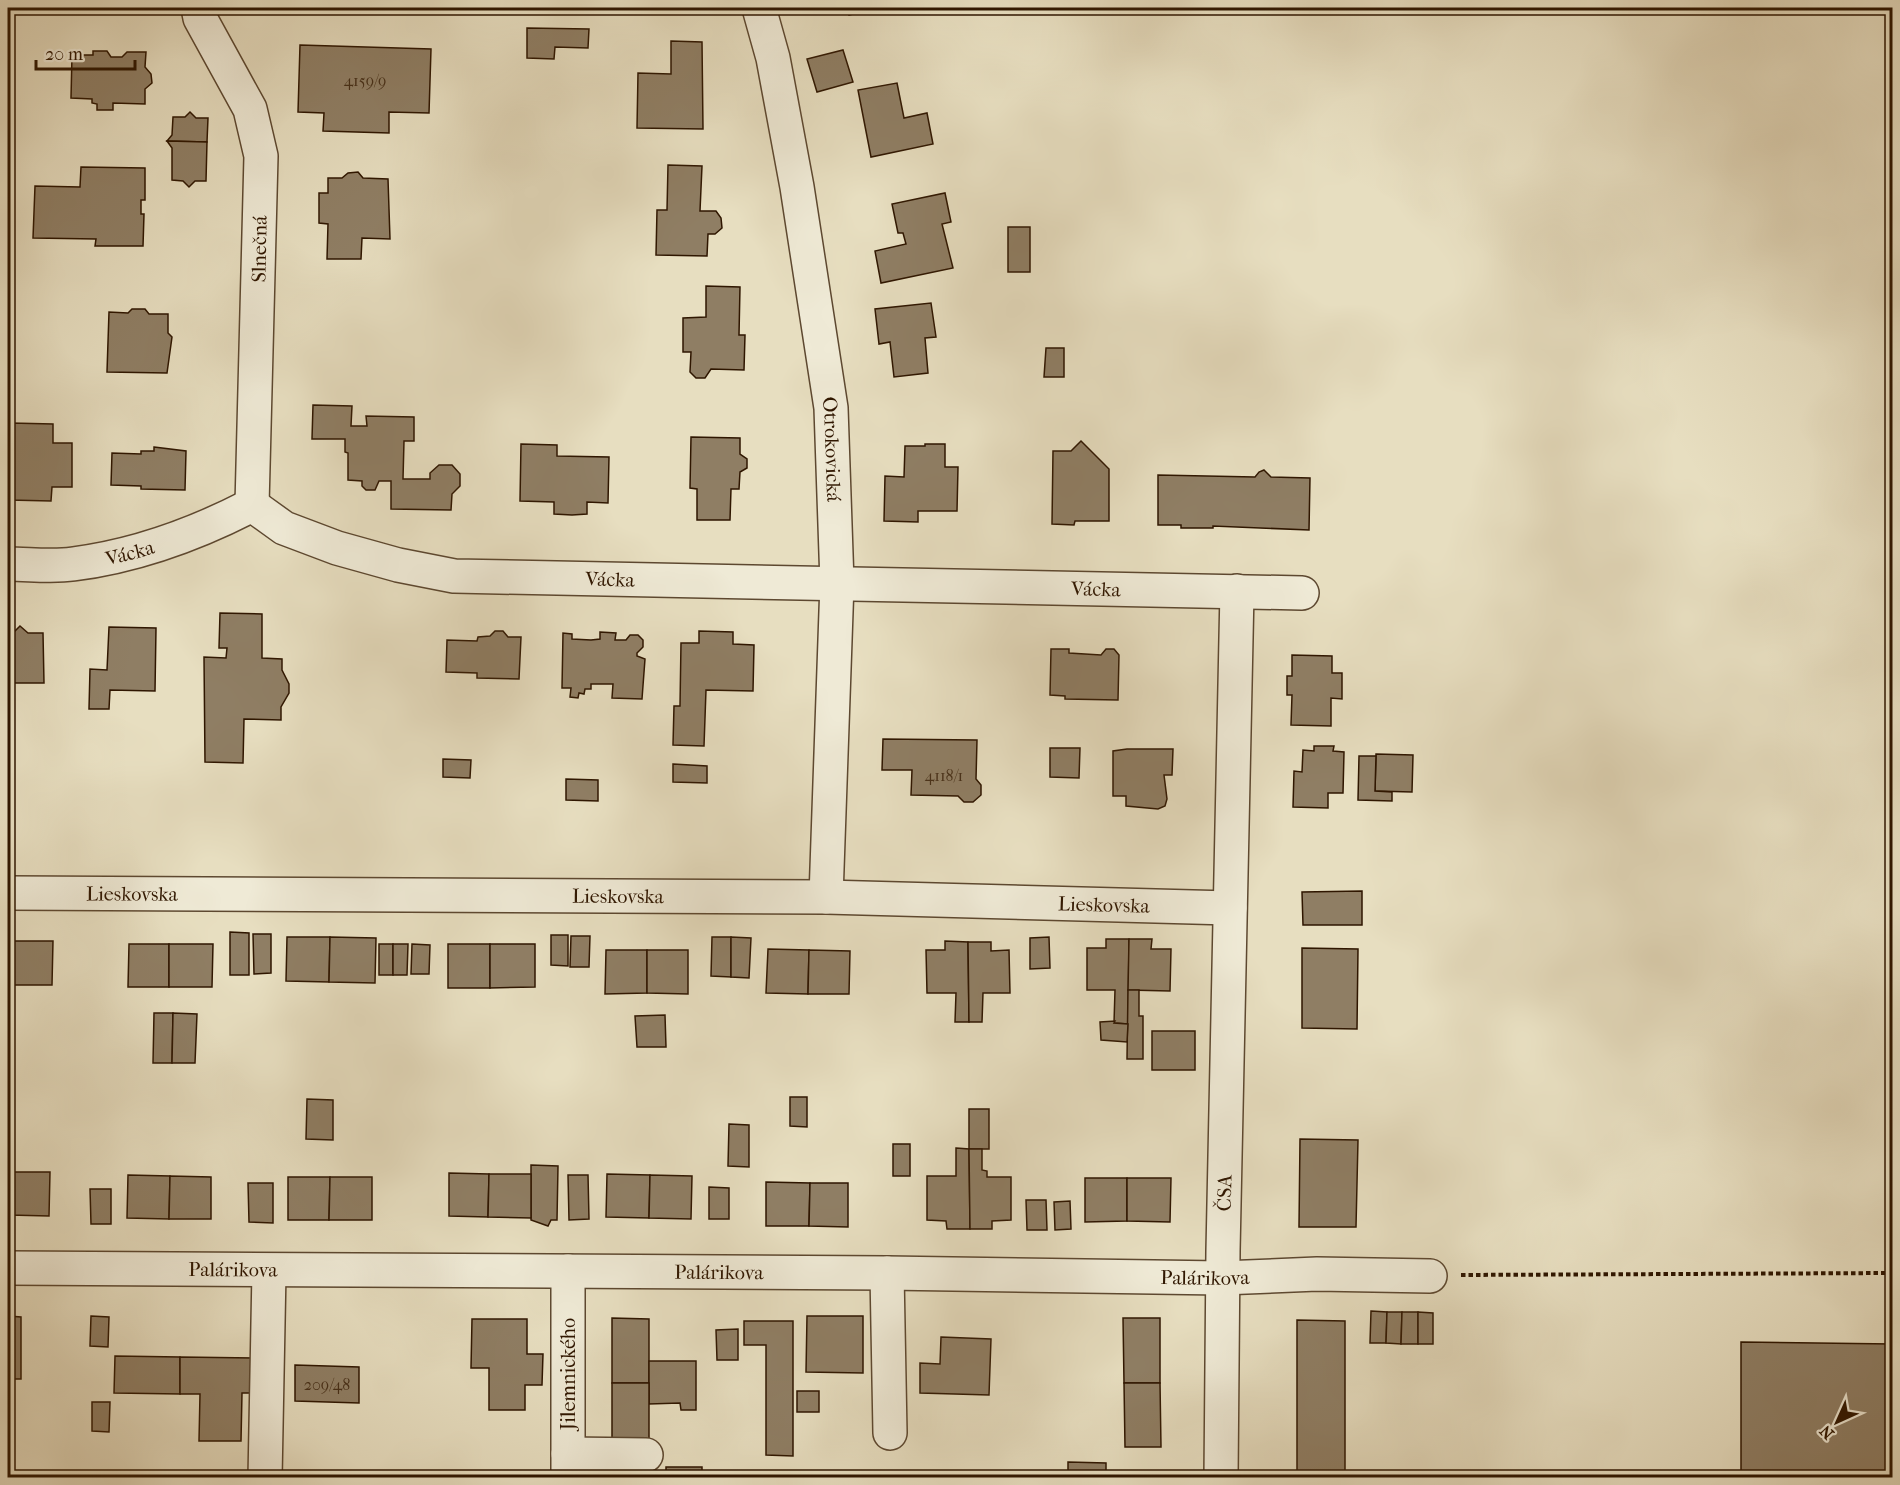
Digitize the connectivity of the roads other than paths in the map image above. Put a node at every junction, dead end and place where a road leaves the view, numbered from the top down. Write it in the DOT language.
graph roads {
  1 [pos="198,8"];
  2 [pos="759,8"];
  3 [pos="252,505"];
  4 [pos="8,564"];
  5 [pos="837,584"];
  6 [pos="1237,591"];
  7 [pos="1302,593"];
  8 [pos="8,893"];
  9 [pos="826,897"];
  10 [pos="1230,908"];
  11 [pos="8,1268"];
  12 [pos="269,1270"];
  13 [pos="568,1271"];
  14 [pos="887,1273"];
  15 [pos="1430,1276"];
  16 [pos="1222,1278"];
  17 [pos="890,1433"];
  18 [pos="646,1455"];
  19 [pos="568,1466"];
  20 [pos="265,1478"];
  21 [pos="1221,1478"];
  1 -- 3 [label="street, Slnečná"];
  2 -- 5 [label="street, Otrokovická"];
  3 -- 4 [label="street, Vácka"];
  3 -- 5 [label="street, Vácka"];
  5 -- 6 [label="street, Vácka"];
  5 -- 9 [label="street, Otrokovická"];
  6 -- 7 [label="street, Vácka"];
  6 -- 10 [label="street"];
  8 -- 9 [label="street, Lieskovska"];
  9 -- 10 [label="street, Lieskovska"];
  10 -- 16 [label="street, ČSA"];
  11 -- 12 [label="street, Palárikova"];
  12 -- 13 [label="street, Palárikova"];
  12 -- 20 [label="street"];
  13 -- 14 [label="street, Palárikova"];
  13 -- 19 [label="street, Jilemnického"];
  14 -- 16 [label="street, Palárikova"];
  14 -- 17 [label="street"];
  15 -- 16 [label="street, Palárikova"];
  16 -- 21 [label="street, ČSA"];
  18 -- 19 [label="street"];
}
